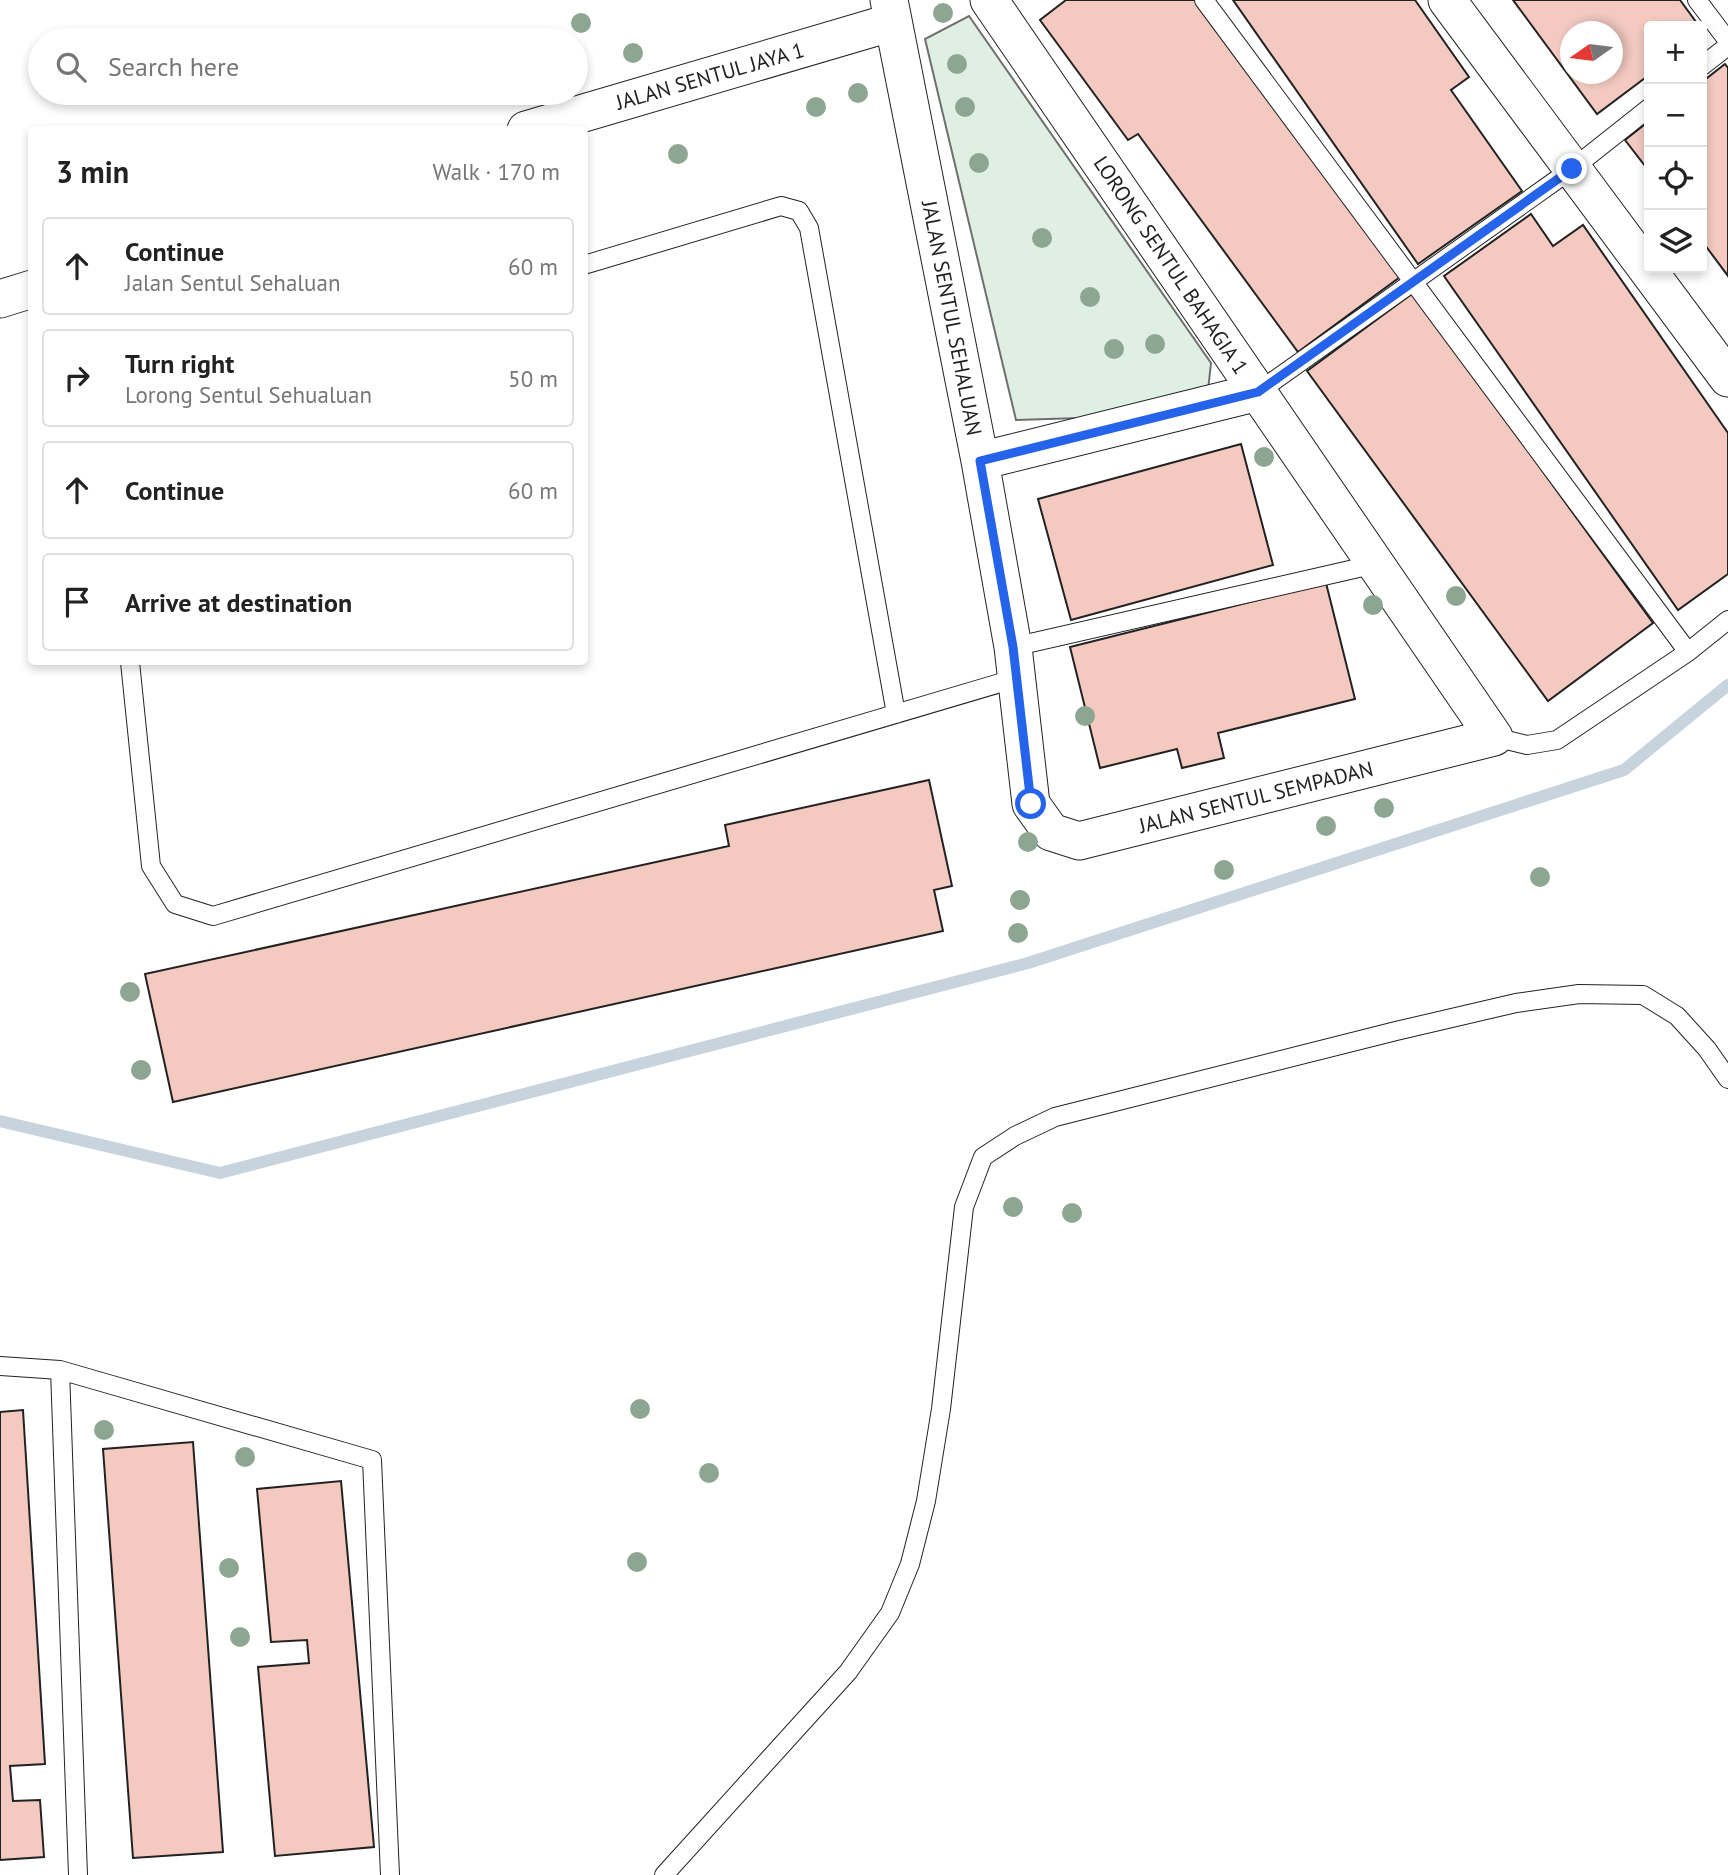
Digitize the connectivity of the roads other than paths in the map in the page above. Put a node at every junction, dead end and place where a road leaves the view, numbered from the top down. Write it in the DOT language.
graph roads {
  1 [pos="989,0"];
  2 [pos="1204,0"];
  3 [pos="1447,0"];
  4 [pos="1697,0"];
  5 [pos="891,11"];
  6 [pos="1728,43"];
  7 [pos="1707,62"];
  8 [pos="1644,112"];
  9 [pos="538,126"];
  10 [pos="1572,169"];
  11 [pos="588,264"];
  12 [pos="1415,281"];
  13 [pos="28,290"];
  14 [pos="0,299"];
  15 [pos="1728,378"];
  16 [pos="1258,392"];
  17 [pos="980,461"];
  18 [pos="1376,564"];
  19 [pos="1728,620"];
  20 [pos="1688,652"];
  21 [pos="1015,662"];
  22 [pos="130,665"];
  23 [pos="896,714"];
  24 [pos="1494,737"];
  25 [pos="1031,804"];
  26 [pos="1728,1079"];
  27 [pos="0,1366"];
  28 [pos="60,1370"];
  29 [pos="78,1875"];
  30 [pos="390,1875"];
  31 [pos="664,1875"];
  1 -- 16 [label="street, LORONG SENTUL BAHAGIA 1"];
  2 -- 12 [label="lane"];
  3 -- 10 [label="street"];
  4 -- 6 [label="lane"];
  5 -- 9 [label="street, JALAN SENTUL JAYA 1"];
  5 -- 17 [label="street, JALAN SENTUL SEHALUAN"];
  6 -- 7 [label="lane"];
  8 -- 10 [label="lane"];
  10 -- 12 [label="lane"];
  10 -- 15 [label="street"];
  11 -- 23 [label="lane"];
  12 -- 16 [label="lane"];
  12 -- 20 [label="lane"];
  13 -- 14 [label="street"];
  16 -- 17 [label="street"];
  16 -- 18 [label="street, LORONG SENTUL BAHAGIA 1"];
  17 -- 21 [label="street, JALAN SENTUL SEHALUAN"];
  18 -- 21 [label="lane"];
  18 -- 24 [label="street, LORONG SENTUL BAHAGIA 1"];
  19 -- 20 [label="lane"];
  20 -- 24 [label="lane"];
  21 -- 23 [label="lane"];
  21 -- 25 [label="street, JALAN SENTUL SEHALUAN"];
  22 -- 23 [label="lane"];
  24 -- 25 [label="street, JALAN SENTUL SEMPADAN"];
  26 -- 31 [label="lane"];
  27 -- 28 [label="lane"];
  28 -- 29 [label="lane"];
  28 -- 30 [label="lane"];
}
